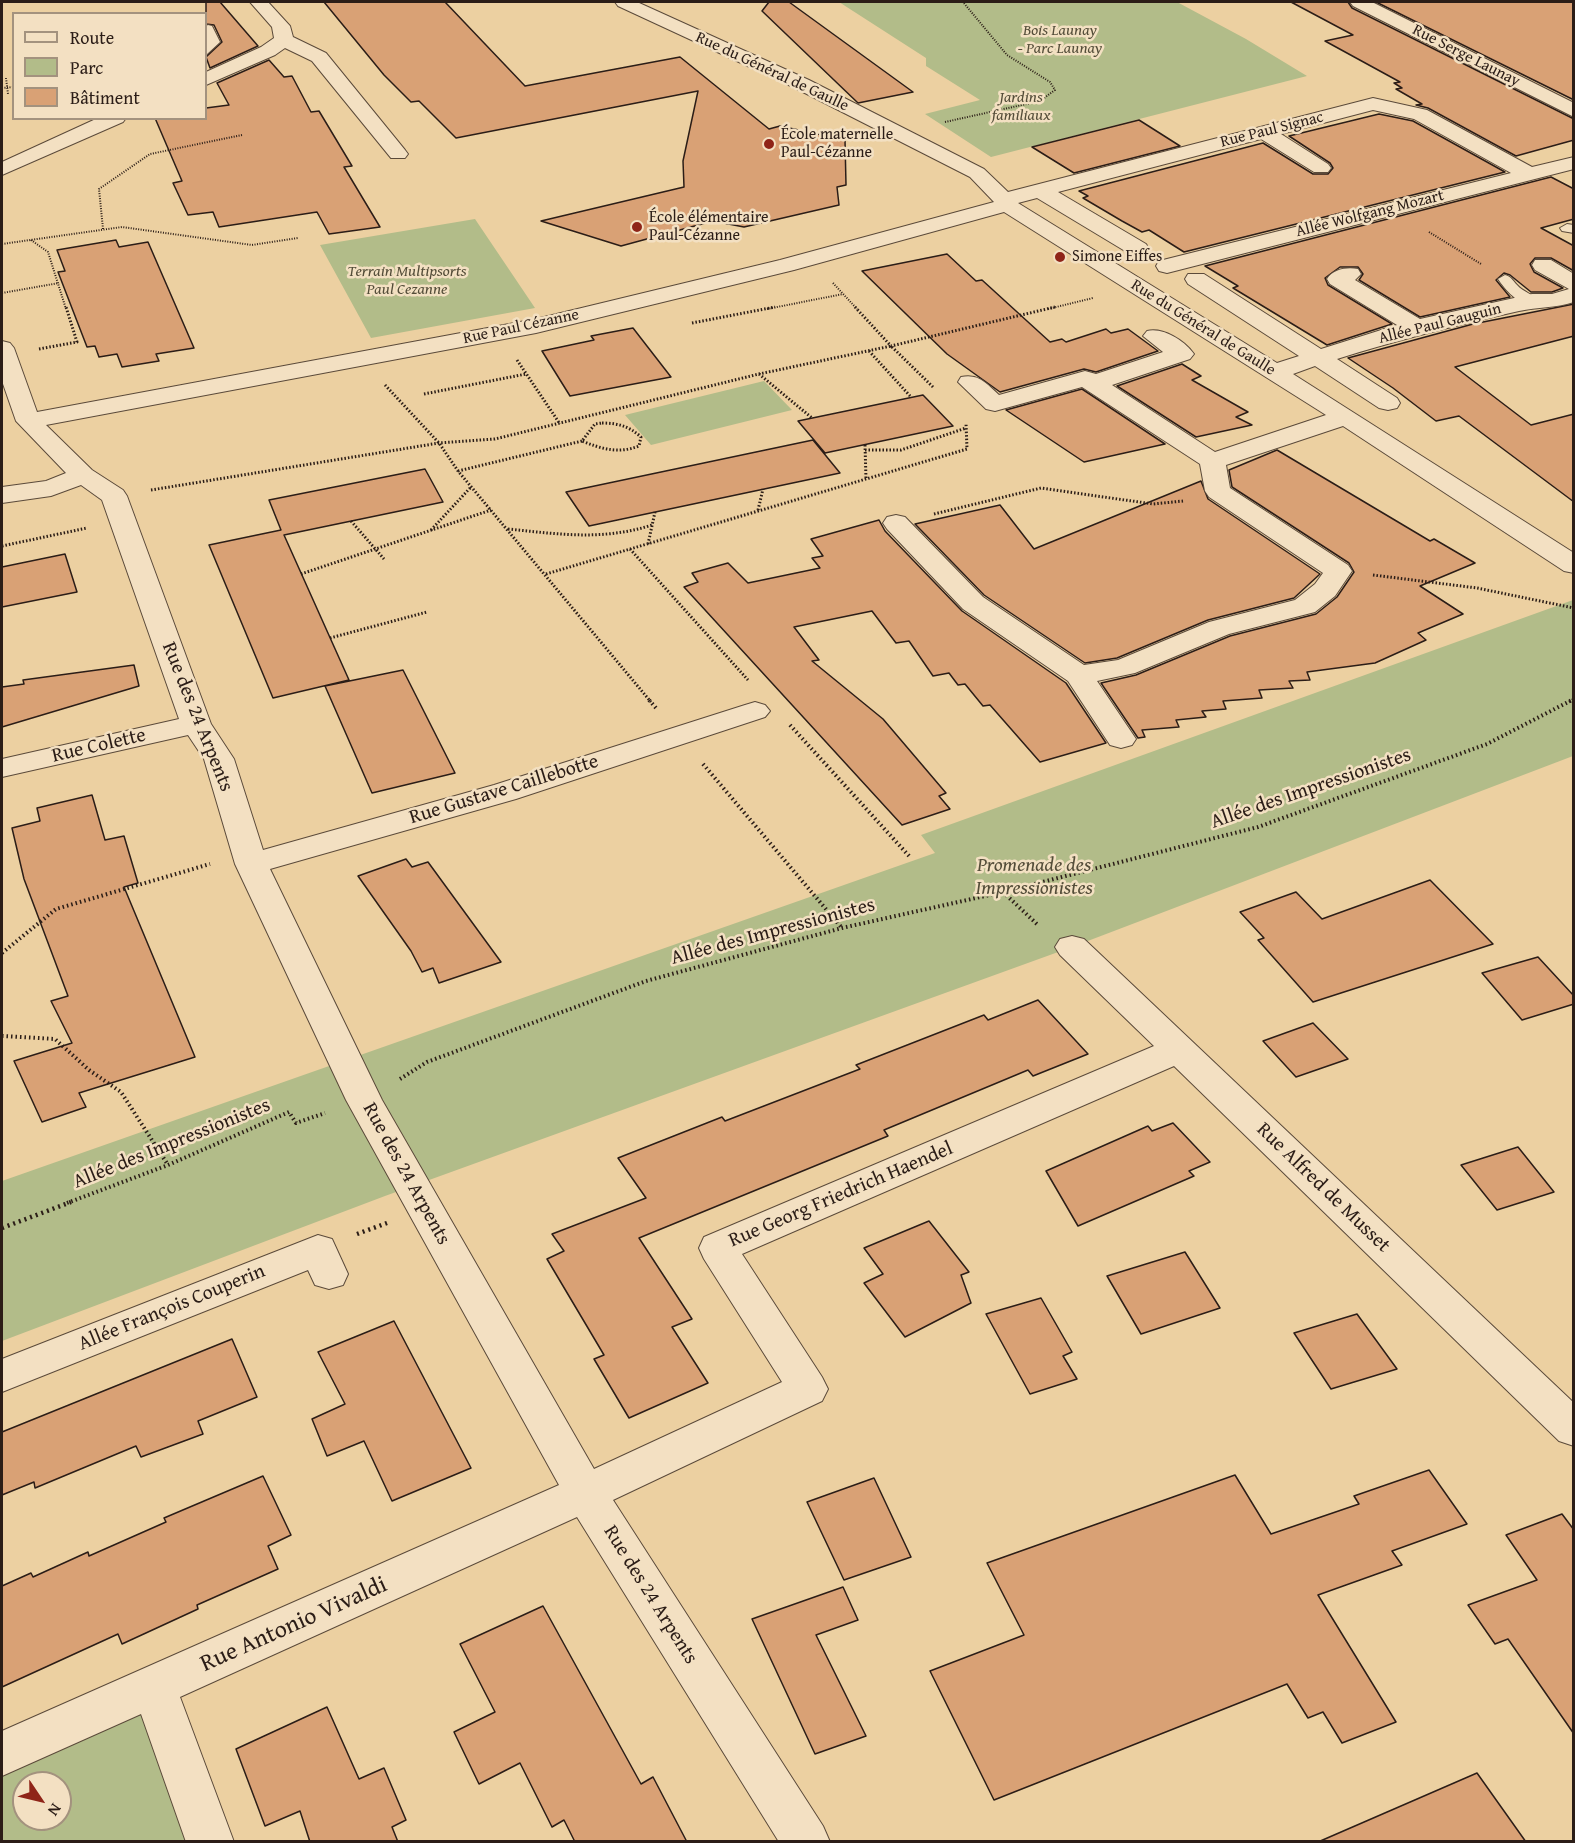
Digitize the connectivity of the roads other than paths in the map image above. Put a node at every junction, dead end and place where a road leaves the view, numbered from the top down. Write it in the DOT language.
graph roads {
  1 [pos="259,2"];
  2 [pos="624,2"];
  3 [pos="1359,2"];
  4 [pos="208,29"];
  5 [pos="284,39"];
  6 [pos="207,50"];
  7 [pos="207,78"];
  8 [pos="1574,111"];
  9 [pos="112,120"];
  10 [pos="1263,132"];
  11 [pos="398,154"];
  12 [pos="1563,165"];
  13 [pos="1322,168"];
  14 [pos="2,169"];
  15 [pos="1529,174"];
  16 [pos="1574,179"];
  17 [pos="1040,189"];
  18 [pos="1005,202"];
  19 [pos="1138,249"];
  20 [pos="1543,265"];
  21 [pos="1167,266"];
  22 [pos="1350,274"];
  23 [pos="1196,279"];
  24 [pos="1505,279"];
  25 [pos="1574,284"];
  26 [pos="1574,295"];
  27 [pos="1532,301"];
  28 [pos="1417,327"];
  29 [pos="1155,336"];
  30 [pos="3,351"];
  31 [pos="1320,358"];
  32 [pos="1274,372"];
  33 [pos="970,382"];
  34 [pos="1093,383"];
  35 [pos="1388,402"];
  36 [pos="1346,417"];
  37 [pos="28,421"];
  38 [pos="1212,461"];
  39 [pos="83,475"];
  40 [pos="2,495"];
  41 [pos="896,523"];
  42 [pos="1569,555"];
  43 [pos="1079,675"];
  44 [pos="755,711"];
  45 [pos="196,724"];
  46 [pos="1121,739"];
  47 [pos="2,768"];
  48 [pos="249,859"];
  49 [pos="1072,946"];
  50 [pos="1179,1050"];
  51 [pos="323,1262"];
  52 [pos="2,1376"];
  53 [pos="1574,1429"];
  54 [pos="585,1493"];
  55 [pos="154,1688"];
  56 [pos="2,1754"];
  57 [pos="210,1842"];
  58 [pos="806,1842"];
  1 -- 5 [label="street"];
  2 -- 18 [label="street, Rue du Général de Gaulle"];
  3 -- 8 [label="street, Rue Serge Launay"];
  4 -- 6 [label="lane"];
  5 -- 7 [label="street"];
  5 -- 11 [label="street"];
  9 -- 14 [label="street"];
  10 -- 13 [label="street"];
  10 -- 15 [label="street, Rue Paul Signac"];
  10 -- 17 [label="street, Rue Paul Signac"];
  12 -- 15 [label="street, Allée Wolfgang Mozart"];
  12 -- 16 [label="street"];
  15 -- 21 [label="street, Allée Wolfgang Mozart"];
  17 -- 18 [label="street, Rue Paul Signac"];
  17 -- 19 [label="street"];
  18 -- 32 [label="street, Rue du Général de Gaulle"];
  18 -- 37 [label="street, Rue Paul Cézanne"];
  20 -- 25 [label="street"];
  22 -- 28 [label="street"];
  23 -- 31 [label="street"];
  24 -- 27 [label="lane"];
  26 -- 27 [label="street, Allée Paul Gauguin"];
  27 -- 28 [label="street, Allée Paul Gauguin"];
  28 -- 31 [label="street, Allée Paul Gauguin"];
  29 -- 34 [label="street"];
  30 -- 37 [label="street"];
  31 -- 32 [label="street, Allée Paul Gauguin"];
  31 -- 35 [label="street"];
  32 -- 36 [label="street, Rue du Général de Gaulle"];
  33 -- 34 [label="street"];
  34 -- 38 [label="street"];
  36 -- 38 [label="street"];
  36 -- 42 [label="street, Rue du Général de Gaulle"];
  37 -- 39 [label="street, Rue des 24 Arpents"];
  38 -- 43 [label="street"];
  39 -- 40 [label="street"];
  39 -- 45 [label="street, Rue des 24 Arpents"];
  41 -- 43 [label="street"];
  43 -- 46 [label="street"];
  44 -- 48 [label="street, Rue Gustave Caillebotte"];
  45 -- 47 [label="street, Rue Colette"];
  45 -- 48 [label="street, Rue des 24 Arpents"];
  48 -- 54 [label="street, Rue des 24 Arpents"];
  49 -- 50 [label="street, Rue Alfred de Musset"];
  50 -- 53 [label="street, Rue Alfred de Musset"];
  50 -- 54 [label="street, Rue Georg Friedrich Haendel"];
  51 -- 52 [label="street, Allée François Couperin"];
  54 -- 55 [label="street, Rue Antonio Vivaldi"];
  54 -- 58 [label="street, Rue des 24 Arpents"];
  55 -- 56 [label="street, Rue Antonio Vivaldi"];
  55 -- 57 [label="street"];
}
